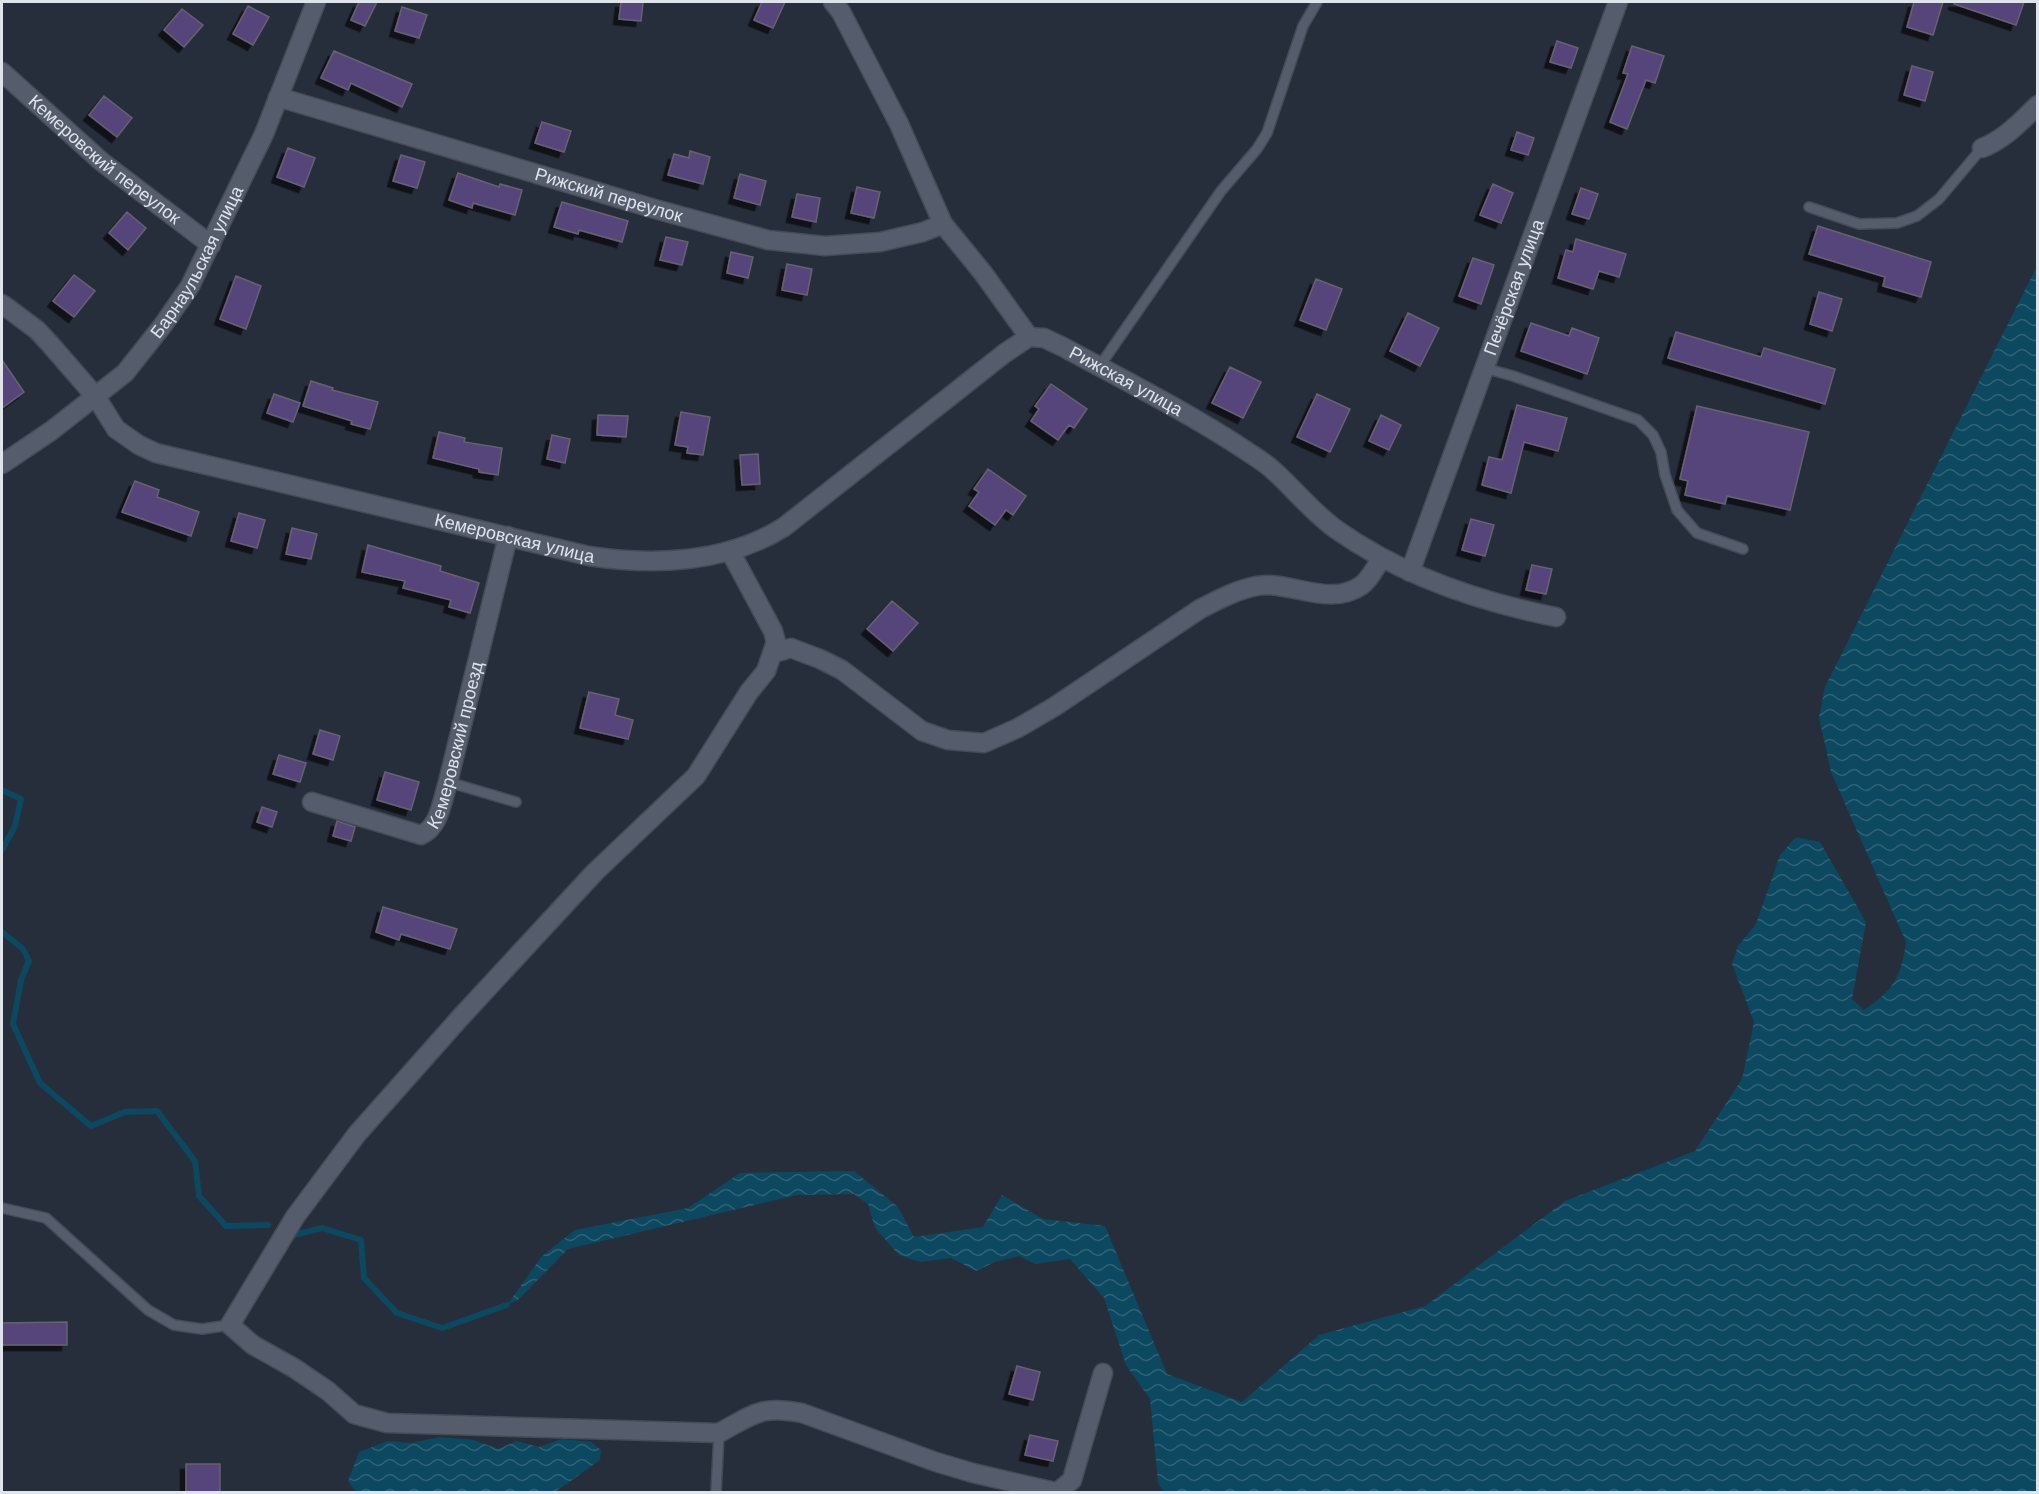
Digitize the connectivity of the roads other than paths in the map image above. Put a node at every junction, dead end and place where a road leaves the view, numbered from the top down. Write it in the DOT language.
graph roads {
  1 [pos="316,2"];
  2 [pos="833,2"];
  3 [pos="1317,2"];
  4 [pos="1618,2"];
  5 [pos="2,72"];
  6 [pos="278,97"];
  7 [pos="2037,105"];
  8 [pos="1982,148"];
  9 [pos="1809,207"];
  10 [pos="943,224"];
  11 [pos="211,245"];
  12 [pos="2,304"];
  13 [pos="1029,337"];
  14 [pos="1099,367"];
  15 [pos="1484,368"];
  16 [pos="96,397"];
  17 [pos="2,464"];
  18 [pos="508,536"];
  19 [pos="1743,549"];
  20 [pos="730,552"];
  21 [pos="1382,558"];
  22 [pos="1410,572"];
  23 [pos="1556,616"];
  24 [pos="774,653"];
  25 [pos="448,782"];
  26 [pos="312,802"];
  27 [pos="516,802"];
  28 [pos="2,1208"];
  29 [pos="230,1325"];
  30 [pos="1103,1373"];
  31 [pos="719,1433"];
  32 [pos="716,1492"];
  33 [pos="1057,1492"];
  1 -- 6 [label="street, Барнаульская улица"];
  2 -- 10 [label="street"];
  3 -- 14 [label="lane"];
  4 -- 15 [label="street, Печёрская улица"];
  5 -- 11 [label="street, Кемеровский переулок"];
  6 -- 10 [label="street, Рижский переулок"];
  6 -- 11 [label="street, Барнаульская улица"];
  7 -- 8 [label="street"];
  8 -- 9 [label="lane"];
  10 -- 13 [label="street"];
  11 -- 16 [label="street, Барнаульская улица"];
  12 -- 16 [label="street, Кемеровская улица"];
  13 -- 14 [label="street, Рижская улица"];
  13 -- 20 [label="street, Кемеровская улица"];
  14 -- 21 [label="street, Рижская улица"];
  15 -- 19 [label="lane"];
  15 -- 22 [label="street, Печёрская улица"];
  16 -- 17 [label="street, Барнаульская улица"];
  16 -- 18 [label="street, Кемеровская улица"];
  18 -- 20 [label="street, Кемеровская улица"];
  18 -- 25 [label="street, Кемеровский проезд"];
  20 -- 24 [label="street"];
  21 -- 22 [label="street, Рижская улица"];
  21 -- 24 [label="street"];
  22 -- 23 [label="street, Рижская улица"];
  24 -- 29 [label="street"];
  25 -- 26 [label="street, Кемеровский проезд"];
  25 -- 27 [label="lane"];
  28 -- 29 [label="lane"];
  29 -- 31 [label="street"];
  30 -- 33 [label="street"];
  31 -- 32 [label="lane"];
  31 -- 33 [label="street"];
}
